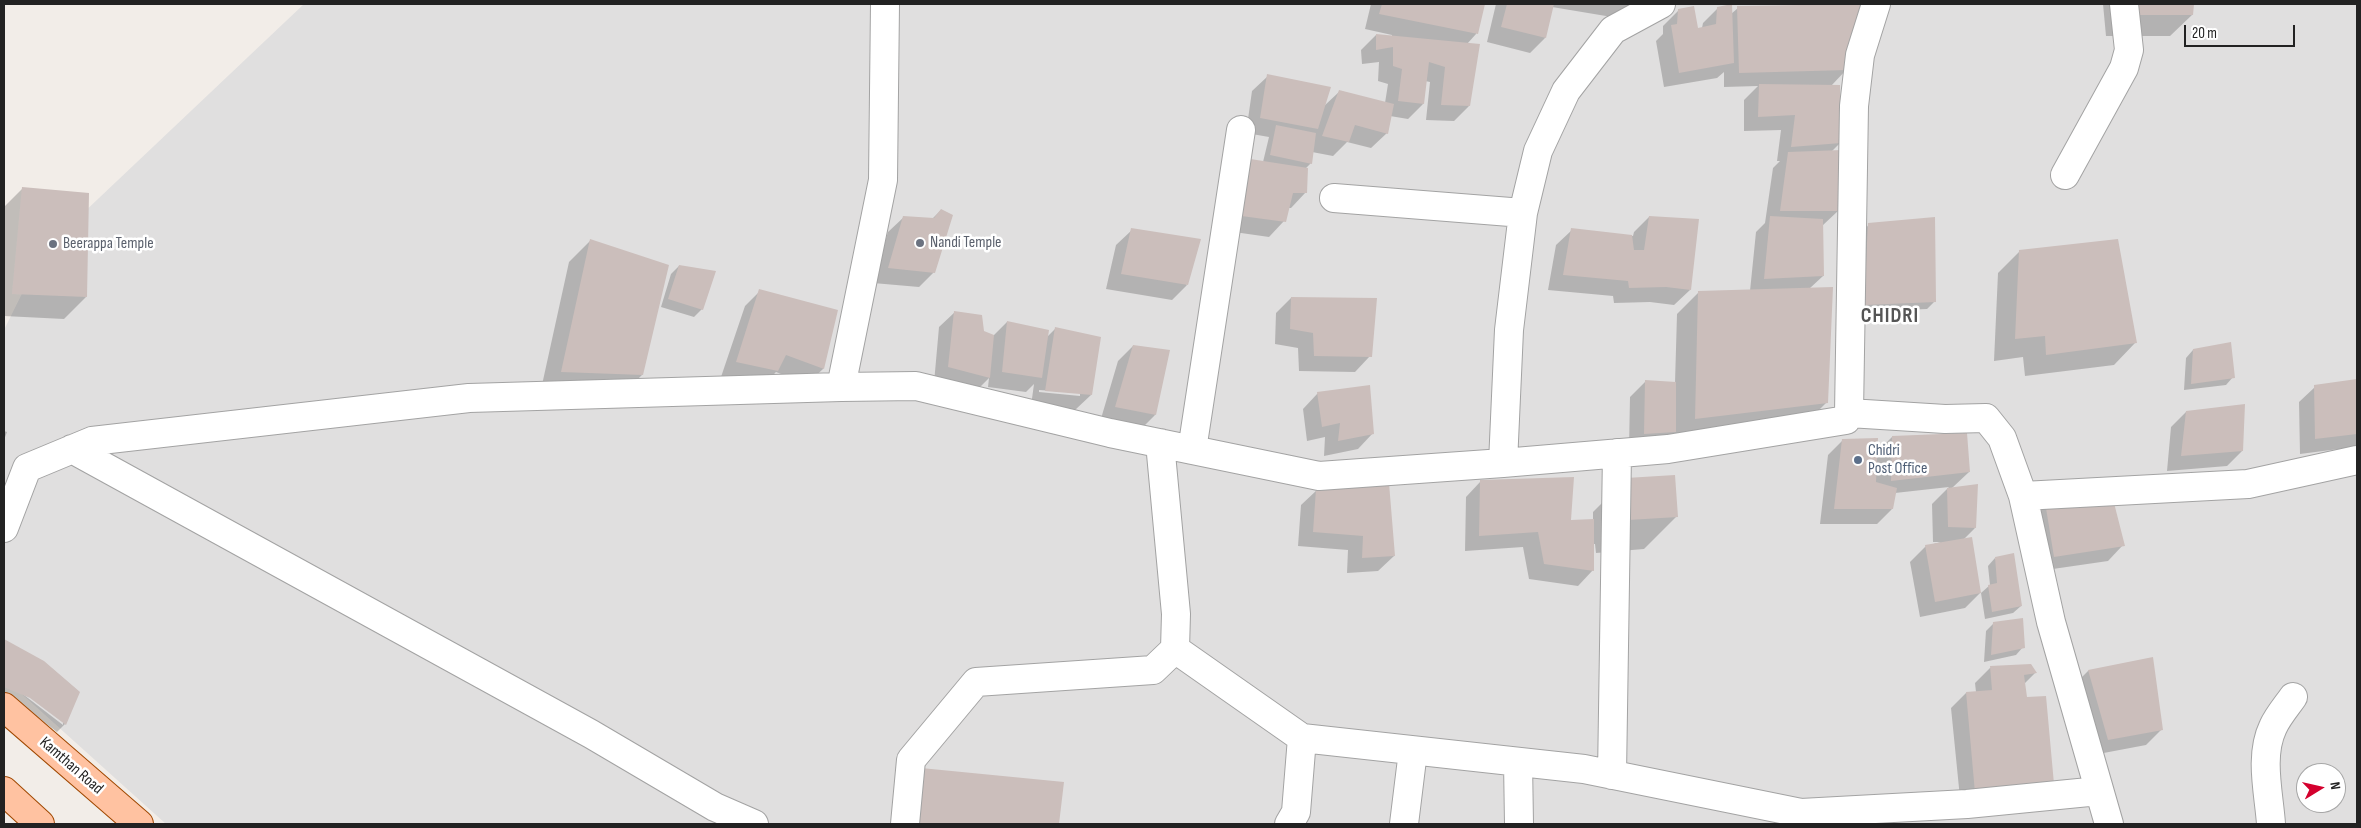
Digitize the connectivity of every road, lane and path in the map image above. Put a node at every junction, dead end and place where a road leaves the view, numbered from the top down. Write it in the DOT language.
graph roads {
  1 [pos="885,4"];
  2 [pos="1661,4"];
  3 [pos="1876,4"];
  4 [pos="2124,4"];
  5 [pos="1241,130"];
  6 [pos="2065,175"];
  7 [pos="1334,198"];
  8 [pos="1523,213"];
  9 [pos="841,388"];
  10 [pos="1849,413"];
  11 [pos="1160,443"];
  12 [pos="72,449"];
  13 [pos="1192,450"];
  14 [pos="1617,453"];
  15 [pos="2357,460"];
  16 [pos="1503,463"];
  17 [pos="2023,496"];
  18 [pos="4,528"];
  19 [pos="1175,649"];
  20 [pos="2293,697"];
  21 [pos="4,707"];
  22 [pos="1302,738"];
  23 [pos="1413,750"];
  24 [pos="1518,762"];
  25 [pos="1612,775"];
  26 [pos="4,791"];
  27 [pos="2099,791"];
  28 [pos="40,824"];
  29 [pos="139,824"];
  30 [pos="754,824"];
  31 [pos="905,824"];
  32 [pos="1288,824"];
  33 [pos="1404,824"];
  34 [pos="1519,824"];
  35 [pos="2109,824"];
  36 [pos="2271,824"];
  1 -- 9 [label="street"];
  2 -- 8 [label="street"];
  3 -- 10 [label="street"];
  4 -- 6 [label="street"];
  5 -- 13 [label="street"];
  7 -- 8 [label="street"];
  8 -- 16 [label="street"];
  9 -- 11 [label="street"];
  9 -- 12 [label="street"];
  10 -- 14 [label="street"];
  10 -- 17 [label="street"];
  11 -- 13 [label="street"];
  11 -- 19 [label="street"];
  12 -- 18 [label="street"];
  12 -- 30 [label="street"];
  13 -- 16 [label="street"];
  14 -- 16 [label="street"];
  14 -- 25 [label="street"];
  15 -- 17 [label="street"];
  17 -- 27 [label="street"];
  19 -- 22 [label="street"];
  19 -- 31 [label="street"];
  20 -- 36 [label="street"];
  21 -- 29 [label="main road, Kamthan Road"];
  22 -- 23 [label="street"];
  22 -- 32 [label="street"];
  23 -- 24 [label="street"];
  23 -- 33 [label="street"];
  24 -- 25 [label="street"];
  24 -- 34 [label="street"];
  25 -- 27 [label="street"];
  26 -- 28 [label="main road"];
  27 -- 35 [label="street"];
}
